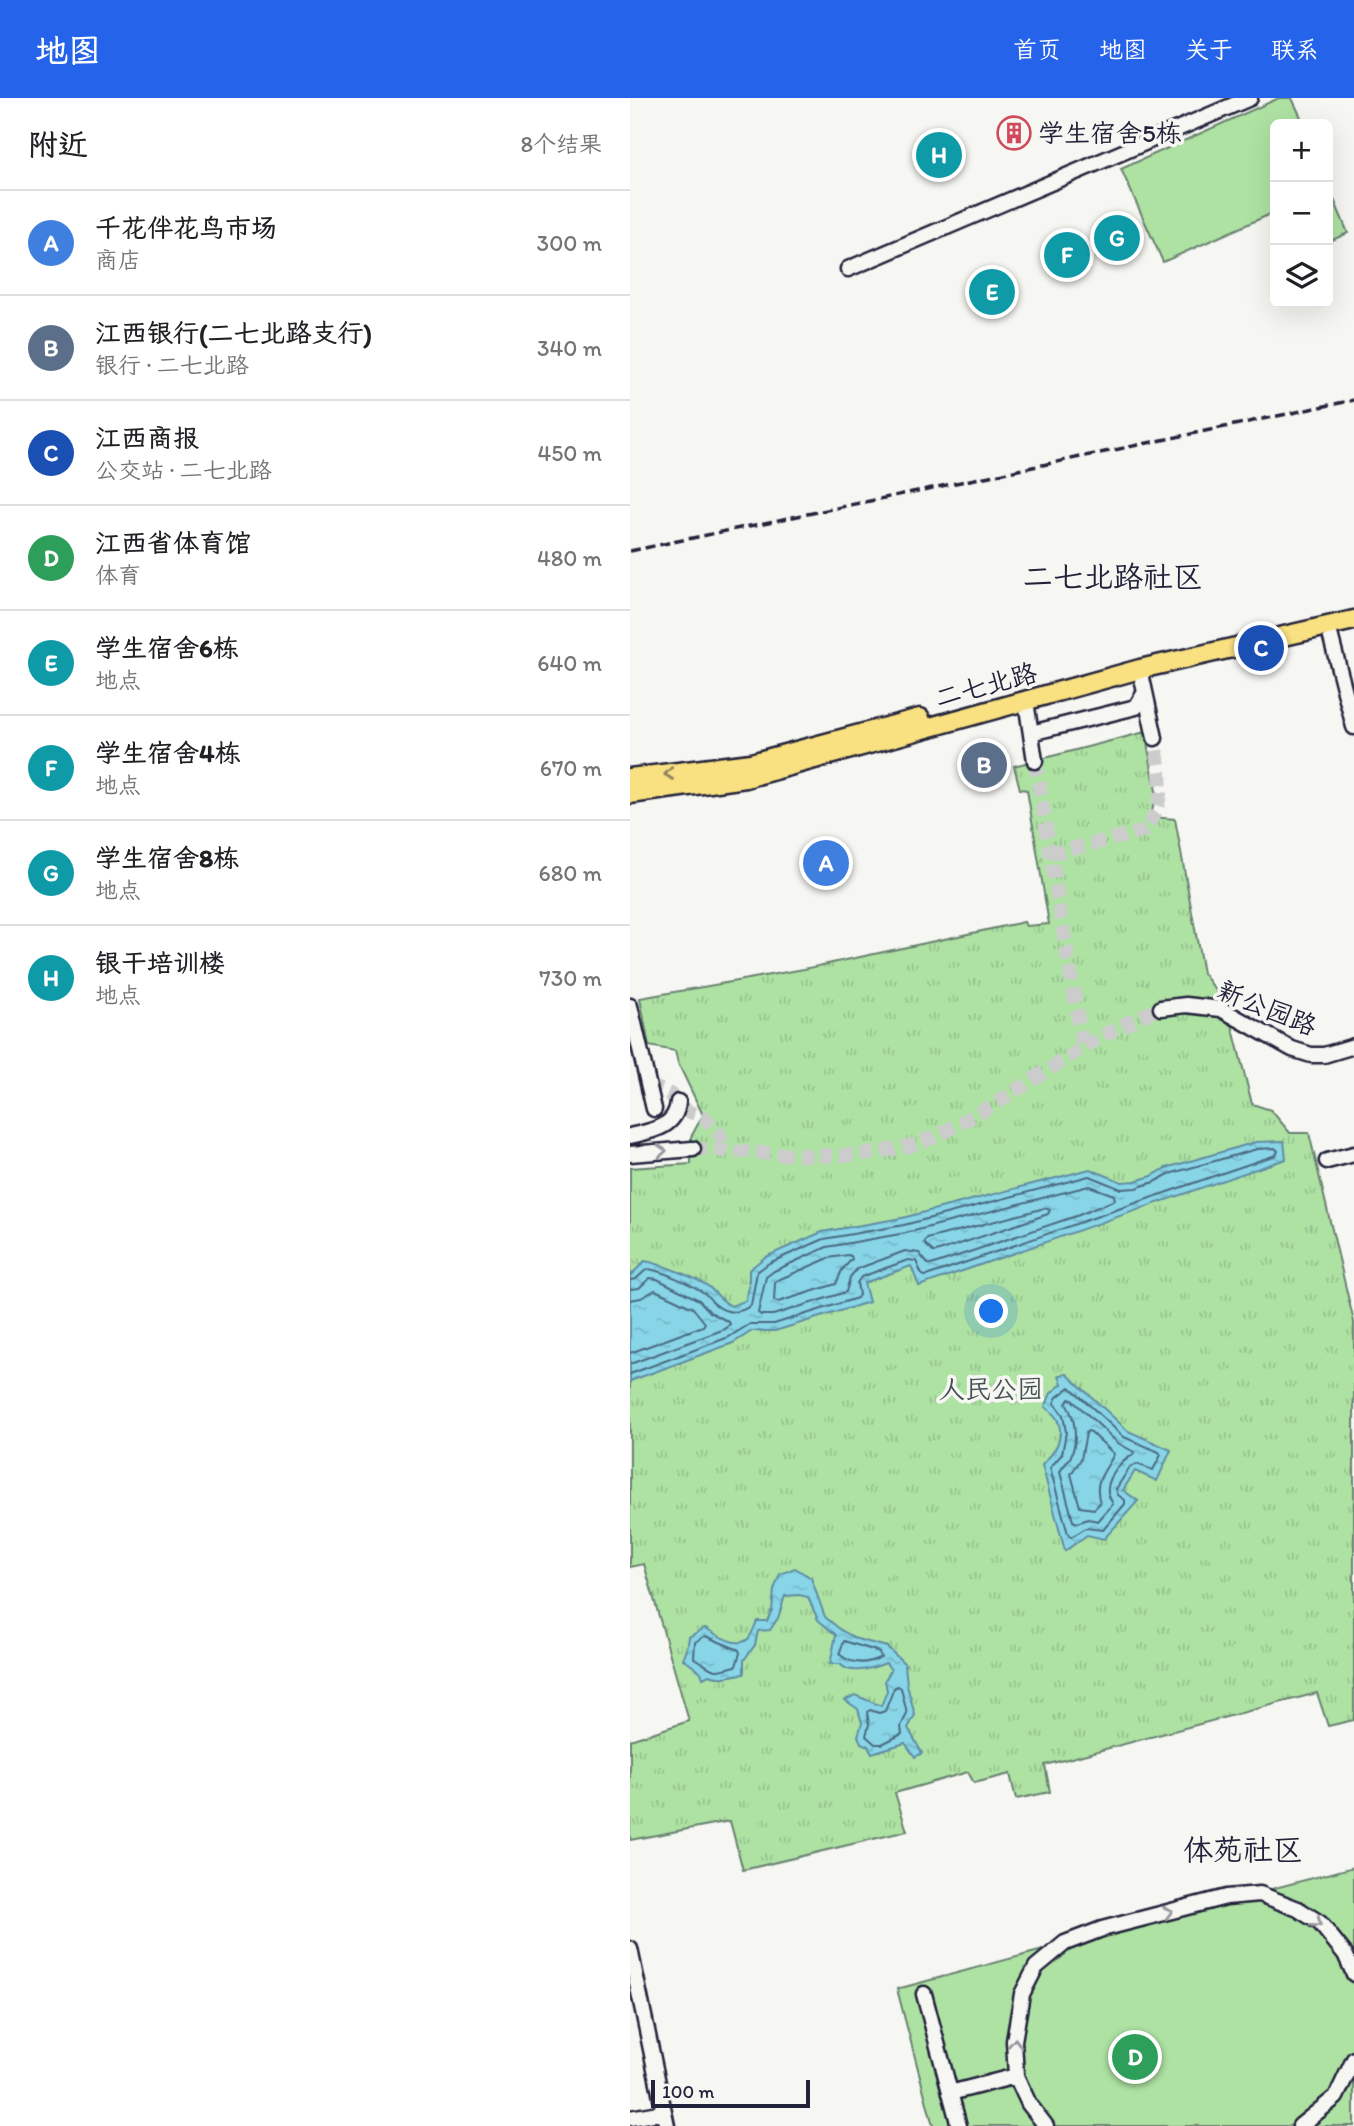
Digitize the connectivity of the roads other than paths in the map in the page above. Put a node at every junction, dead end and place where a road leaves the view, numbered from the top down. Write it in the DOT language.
graph roads {
  1 [pos="1250,98"];
  2 [pos="848,269"];
  3 [pos="1354,609"];
  4 [pos="1354,620"];
  5 [pos="1328,626"];
  6 [pos="1140,669"];
  7 [pos="1145,692"];
  8 [pos="1026,701"];
  9 [pos="1354,727"];
  10 [pos="1031,733"];
  11 [pos="1155,738"];
  12 [pos="1034,761"];
  13 [pos="630,778"];
  14 [pos="630,794"];
  15 [pos="630,1006"];
  16 [pos="1161,1008"];
  17 [pos="1354,1046"];
  18 [pos="678,1102"];
  19 [pos="653,1109"];
  20 [pos="630,1136"];
  21 [pos="693,1149"];
  22 [pos="630,1154"];
  23 [pos="1354,1154"];
  24 [pos="1327,1161"];
  25 [pos="630,1950"];
  26 [pos="1354,1974"];
  27 [pos="923,1994"];
  28 [pos="1354,2059"];
  29 [pos="1016,2076"];
  30 [pos="950,2093"];
  31 [pos="630,2118"];
  32 [pos="666,2119"];
  33 [pos="959,2126"];
  34 [pos="1046,2126"];
  35 [pos="1300,2126"];
  1 -- 2 [label="street"];
  3 -- 13 [label="main road, 二七北路, one-way"];
  4 -- 5 [label="main road, 二七北路"];
  5 -- 6 [label="main road, 二七北路"];
  5 -- 9 [label="street"];
  6 -- 7 [label="street"];
  6 -- 8 [label="main road, 二七北路"];
  7 -- 10 [label="street"];
  7 -- 11 [label="street"];
  8 -- 10 [label="street"];
  8 -- 14 [label="main road, 二七北路"];
  10 -- 12 [label="street"];
  15 -- 19 [label="street"];
  16 -- 17 [label="street, 新公园路"];
  18 -- 20 [label="street"];
  22 -- 21 [label="street, one-way"];
  23 -- 24 [label="street"];
  25 -- 32 [label="street"];
  29 -- 26 [label="street, one-way"];
  27 -- 30 [label="street"];
  28 -- 35 [label="street"];
  29 -- 30 [label="street"];
  29 -- 34 [label="street"];
  30 -- 33 [label="street"];
  31 -- 32 [label="street"];
}
